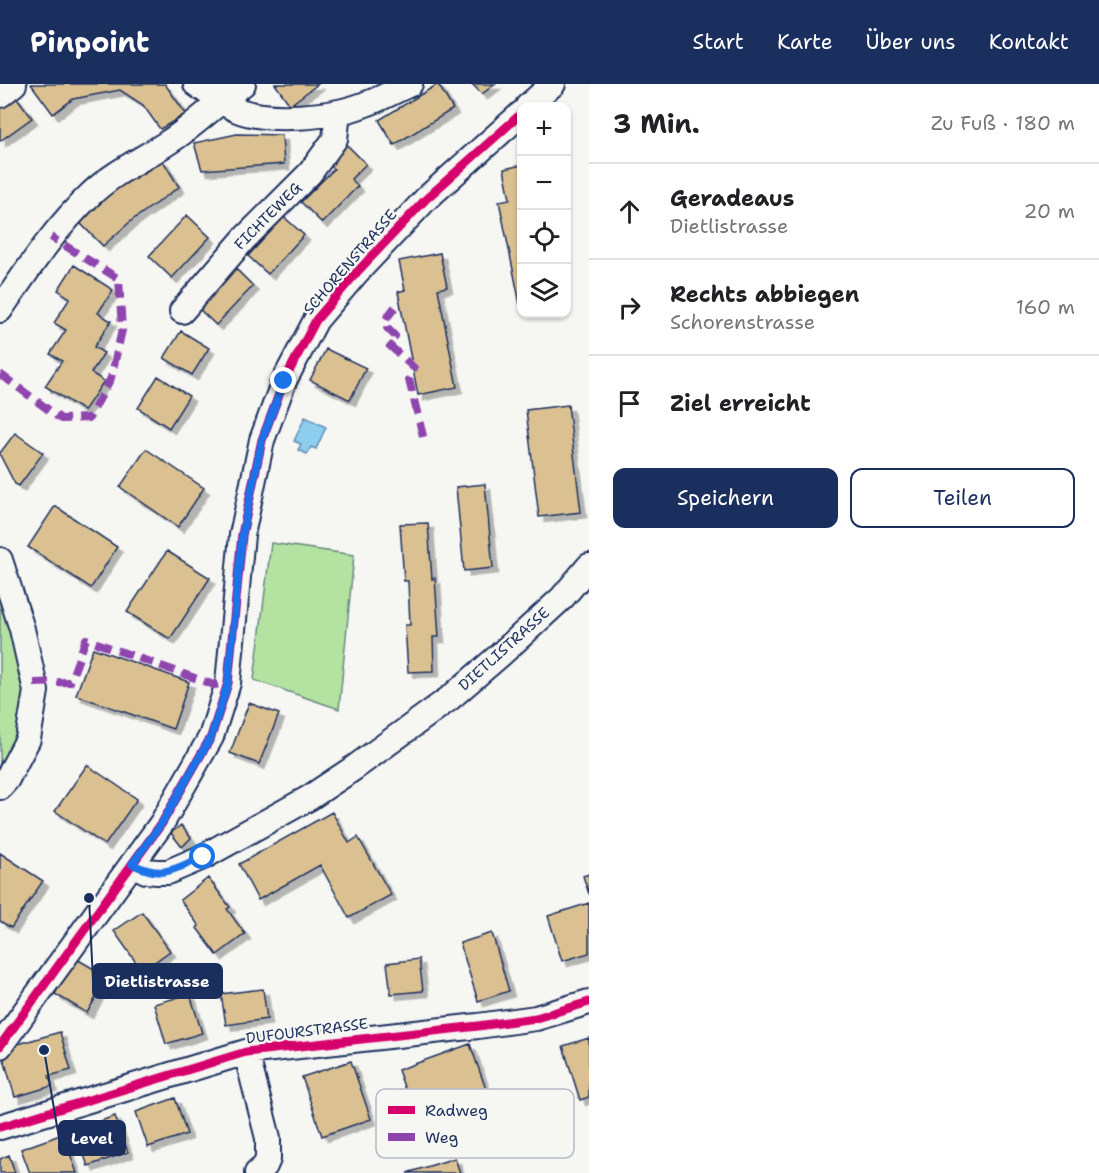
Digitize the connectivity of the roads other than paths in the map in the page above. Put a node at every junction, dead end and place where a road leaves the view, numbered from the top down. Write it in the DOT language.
graph roads {
  1 [pos="14,84"];
  2 [pos="196,84"];
  3 [pos="243,84"];
  4 [pos="410,84"];
  5 [pos="553,84"];
  6 [pos="0,95"];
  7 [pos="220,101"];
  8 [pos="533,102"];
  9 [pos="338,112"];
  10 [pos="517,117"];
  11 [pos="0,310"];
  12 [pos="182,311"];
  13 [pos="0,560"];
  14 [pos="589,566"];
  15 [pos="0,787"];
  16 [pos="132,864"];
  17 [pos="589,1002"];
  18 [pos="0,1046"];
  19 [pos="246,1052"];
  20 [pos="0,1127"];
  21 [pos="257,1173"];
  1 -- 6 [label="street"];
  2 -- 7 [label="street"];
  3 -- 7 [label="street"];
  4 -- 9 [label="street"];
  5 -- 8 [label="street"];
  7 -- 9 [label="street"];
  7 -- 11 [label="street"];
  9 -- 12 [label="street, FICHTEWEG"];
  10 -- 16 [label="street, SCHORENSTRASSE"];
  13 -- 15 [label="street"];
  14 -- 16 [label="street, DIETLISTRASSE"];
  16 -- 18 [label="street, SCHORENSTRASSE"];
  17 -- 19 [label="street, DUFOURSTRASSE"];
  19 -- 20 [label="street, DUFOURSTRASSE"];
  19 -- 21 [label="street"];
}
